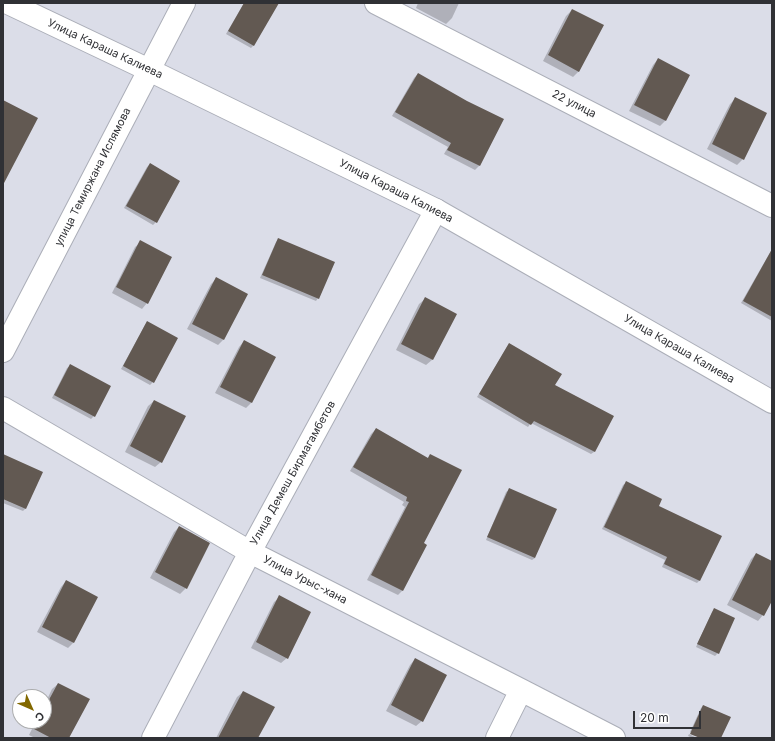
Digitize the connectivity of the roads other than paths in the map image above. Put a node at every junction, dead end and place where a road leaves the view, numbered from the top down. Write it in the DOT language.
graph roads {
  1 [pos="8,3"];
  2 [pos="184,3"];
  3 [pos="376,3"];
  4 [pos="149,70"];
  5 [pos="772,206"];
  6 [pos="436,210"];
  7 [pos="3,351"];
  8 [pos="772,402"];
  9 [pos="3,408"];
  10 [pos="250,552"];
  11 [pos="521,690"];
  12 [pos="153,738"];
  13 [pos="497,738"];
  14 [pos="614,738"];
  1 -- 4 [label="street, Улица Караша Калиева"];
  2 -- 4 [label="street, улица Темиржана Ислямова"];
  3 -- 5 [label="street, 22 улица"];
  4 -- 6 [label="street, Улица Караша Калиева"];
  4 -- 7 [label="street, улица Темиржана Ислямова"];
  6 -- 8 [label="street, Улица Караша Калиева"];
  6 -- 10 [label="street, Улица Демеш Бирмагамбетов"];
  9 -- 10 [label="street, Улица Урыс-хана"];
  10 -- 11 [label="street, Улица Урыс-хана"];
  10 -- 12 [label="street, Улица Демеш Бирмагамбетов"];
  11 -- 13 [label="street"];
  11 -- 14 [label="street, Улица Урыс-хана"];
}
